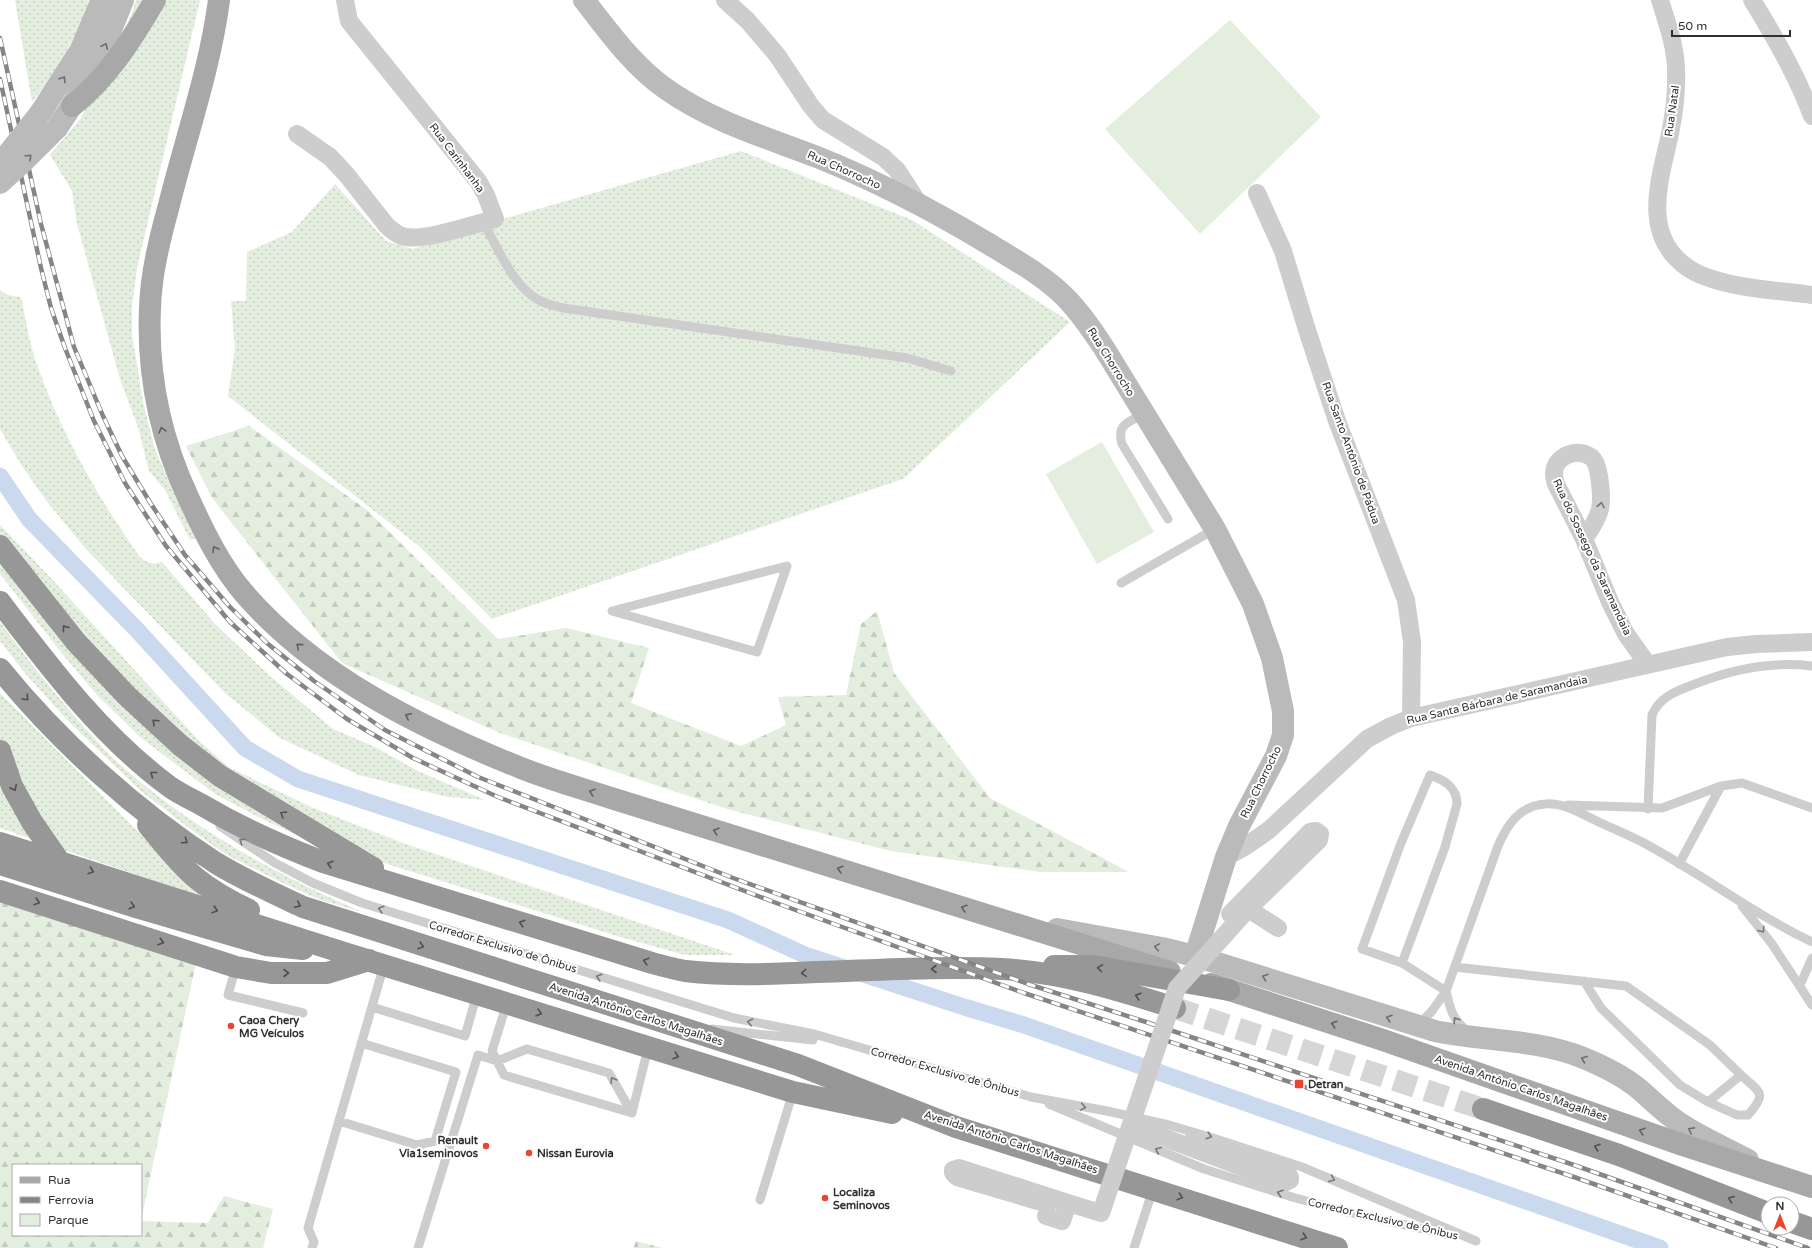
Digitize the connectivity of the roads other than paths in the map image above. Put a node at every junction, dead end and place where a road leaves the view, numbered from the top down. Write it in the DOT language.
graph roads {
  1 [pos="102,0"];
  2 [pos="123,0"];
  3 [pos="155,0"];
  4 [pos="219,0"];
  5 [pos="345,0"];
  6 [pos="584,0"];
  7 [pos="725,0"];
  8 [pos="1660,0"];
  9 [pos="1752,0"];
  10 [pos="72,106"];
  11 [pos="1812,116"];
  12 [pos="297,134"];
  13 [pos="0,164"];
  14 [pos="0,183"];
  15 [pos="1257,193"];
  16 [pos="919,204"];
  17 [pos="483,222"];
  18 [pos="1812,295"];
  19 [pos="951,371"];
  20 [pos="1144,414"];
  21 [pos="1168,519"];
  22 [pos="1215,529"];
  23 [pos="1584,539"];
  24 [pos="0,546"];
  25 [pos="787,566"];
  26 [pos="1121,582"];
  27 [pos="0,602"];
  28 [pos="1812,642"];
  29 [pos="1648,665"];
  30 [pos="1812,666"];
  31 [pos="0,669"];
  32 [pos="1411,718"];
  33 [pos="0,751"];
  34 [pos="113,784"];
  35 [pos="1721,786"];
  36 [pos="172,788"];
  37 [pos="1562,805"];
  38 [pos="1648,808"];
  39 [pos="1812,808"];
  40 [pos="0,843"];
  41 [pos="1226,857"];
  42 [pos="0,864"];
  43 [pos="1679,864"];
  44 [pos="57,872"];
  45 [pos="406,887"];
  46 [pos="0,890"];
  47 [pos="1737,901"];
  48 [pos="1248,909"];
  49 [pos="1230,914"];
  50 [pos="995,918"];
  51 [pos="1278,928"];
  52 [pos="1812,942"];
  53 [pos="1195,956"];
  54 [pos="362,958"];
  55 [pos="1812,958"];
  56 [pos="1402,963"];
  57 [pos="236,967"];
  58 [pos="1455,967"];
  59 [pos="1003,969"];
  60 [pos="1584,981"];
  61 [pos="1800,986"];
  62 [pos="1229,990"];
  63 [pos="1446,992"];
  64 [pos="477,994"];
  65 [pos="507,1003"];
  66 [pos="1812,1005"];
  67 [pos="372,1007"];
  68 [pos="1175,1008"];
  69 [pos="303,1013"];
  70 [pos="667,1024"];
  71 [pos="1416,1026"];
  72 [pos="1480,1039"];
  73 [pos="361,1043"];
  74 [pos="648,1048"];
  75 [pos="860,1048"];
  76 [pos="497,1061"];
  77 [pos="1742,1075"];
  78 [pos="794,1092"];
  79 [pos="1031,1097"];
  80 [pos="1708,1102"];
  81 [pos="1483,1109"];
  82 [pos="632,1113"];
  83 [pos="339,1121"];
  84 [pos="1130,1125"];
  85 [pos="956,1127"];
  86 [pos="1190,1143"];
  87 [pos="1776,1174"];
  88 [pos="1812,1187"];
  89 [pos="1153,1189"];
  90 [pos="760,1200"];
  91 [pos="1068,1203"];
  92 [pos="1760,1210"];
  93 [pos="1800,1225"];
  94 [pos="1812,1229"];
  95 [pos="1330,1247"];
  96 [pos="312,1248"];
  97 [pos="418,1248"];
  98 [pos="1134,1248"];
  13 -- 1 [label="street, one-way, bridge"];
  10 -- 2 [label="street, one-way"];
  3 -- 10 [label="main road"];
  50 -- 4 [label="main road, Avenida Antônio Carlos Magalhães, one-way"];
  5 -- 17 [label="street, Rua Carinhanha"];
  6 -- 16 [label="street, Rua Chorrocho"];
  7 -- 16 [label="street"];
  8 -- 18 [label="street, Rua Natal"];
  9 -- 11 [label="street"];
  14 -- 10 [label="street, one-way, bridge"];
  12 -- 17 [label="street"];
  15 -- 32 [label="street, Rua Santo Antônio de Pádua"];
  16 -- 20 [label="street, Rua Chorrocho"];
  17 -- 19 [label="lane"];
  20 -- 21 [label="lane"];
  20 -- 22 [label="street, Rua Chorrocho"];
  22 -- 26 [label="lane"];
  22 -- 41 [label="street, Rua Chorrocho"];
  23 -- 23 [label="street, Rua do Sossego da Saramandaia, one-way"];
  23 -- 29 [label="street, Rua do Sossego da Saramandaia"];
  45 -- 24 [label="highway, one-way"];
  25 -- 25 [label="lane"];
  36 -- 27 [label="highway, one-way"];
  28 -- 29 [label="street, Rua Santa Bárbara de Saramandaia"];
  29 -- 32 [label="street, Rua Santa Bárbara de Saramandaia"];
  30 -- 38 [label="lane"];
  31 -- 34 [label="highway, Avenida Antônio Carlos Magalhães, one-way"];
  32 -- 41 [label="street, Rua Santa Bárbara de Saramandaia"];
  33 -- 44 [label="highway, one-way"];
  34 -- 54 [label="highway"];
  34 -- 70 [label="highway, Avenida Antônio Carlos Magalhães, one-way"];
  35 -- 38 [label="lane"];
  35 -- 39 [label="lane"];
  35 -- 43 [label="lane"];
  45 -- 36 [label="highway, one-way"];
  75 -- 36 [label="lane, Corredor Exclusivo de Ônibus, one-way"];
  37 -- 38 [label="lane"];
  37 -- 43 [label="lane"];
  37 -- 58 [label="lane"];
  40 -- 44 [label="highway"];
  41 -- 53 [label="street, Rua Chorrocho"];
  42 -- 44 [label="highway"];
  43 -- 47 [label="lane"];
  44 -- 54 [label="highway, one-way"];
  59 -- 45 [label="highway, one-way"];
  46 -- 57 [label="highway, one-way"];
  47 -- 52 [label="lane"];
  47 -- 61 [label="lane, one-way"];
  48 -- 49 [label="street"];
  48 -- 51 [label="street"];
  48 -- 84 [label="street, bridge"];
  53 -- 50 [label="street, one-way"];
  50 -- 62 [label="main road, Avenida Antônio Carlos Magalhães"];
  71 -- 53 [label="street, one-way"];
  57 -- 54 [label="highway, one-way"];
  54 -- 64 [label="highway"];
  54 -- 67 [label="lane"];
  55 -- 61 [label="lane"];
  56 -- 56 [label="lane"];
  56 -- 63 [label="lane"];
  57 -- 69 [label="lane"];
  58 -- 60 [label="lane"];
  58 -- 63 [label="lane"];
  62 -- 59 [label="highway, one-way"];
  68 -- 59 [label="highway, one-way"];
  60 -- 77 [label="lane"];
  60 -- 80 [label="lane"];
  61 -- 66 [label="lane"];
  87 -- 62 [label="main road, Avenida Antônio Carlos Magalhães, one-way"];
  63 -- 71 [label="lane"];
  72 -- 63 [label="lane, one-way"];
  64 -- 65 [label="highway"];
  64 -- 67 [label="lane"];
  65 -- 74 [label="highway, one-way"];
  65 -- 76 [label="lane"];
  67 -- 73 [label="lane"];
  70 -- 75 [label="lane, Corredor Exclusivo de Ônibus"];
  70 -- 85 [label="highway, Avenida Antônio Carlos Magalhães"];
  71 -- 72 [label="street"];
  87 -- 72 [label="street, one-way"];
  73 -- 83 [label="lane"];
  73 -- 83 [label="lane"];
  74 -- 78 [label="highway, one-way"];
  74 -- 82 [label="lane"];
  75 -- 79 [label="lane, Corredor Exclusivo de Ônibus"];
  76 -- 82 [label="lane"];
  82 -- 76 [label="lane, one-way"];
  76 -- 97 [label="lane"];
  77 -- 80 [label="lane"];
  77 -- 80 [label="lane"];
  78 -- 85 [label="highway"];
  78 -- 90 [label="lane"];
  79 -- 79 [label="lane, Corredor Exclusivo de Ônibus, one-way"];
  92 -- 81 [label="highway, one-way"];
  83 -- 96 [label="lane"];
  84 -- 86 [label="street"];
  84 -- 91 [label="street, bridge"];
  85 -- 89 [label="highway, Avenida Antônio Carlos Magalhães"];
  87 -- 88 [label="main road, Avenida Antônio Carlos Magalhães"];
  89 -- 95 [label="highway, Avenida Antônio Carlos Magalhães, one-way"];
  89 -- 98 [label="lane"];
  91 -- 91 [label="street, bridge"];
  93 -- 94 [label="highway"];
}
